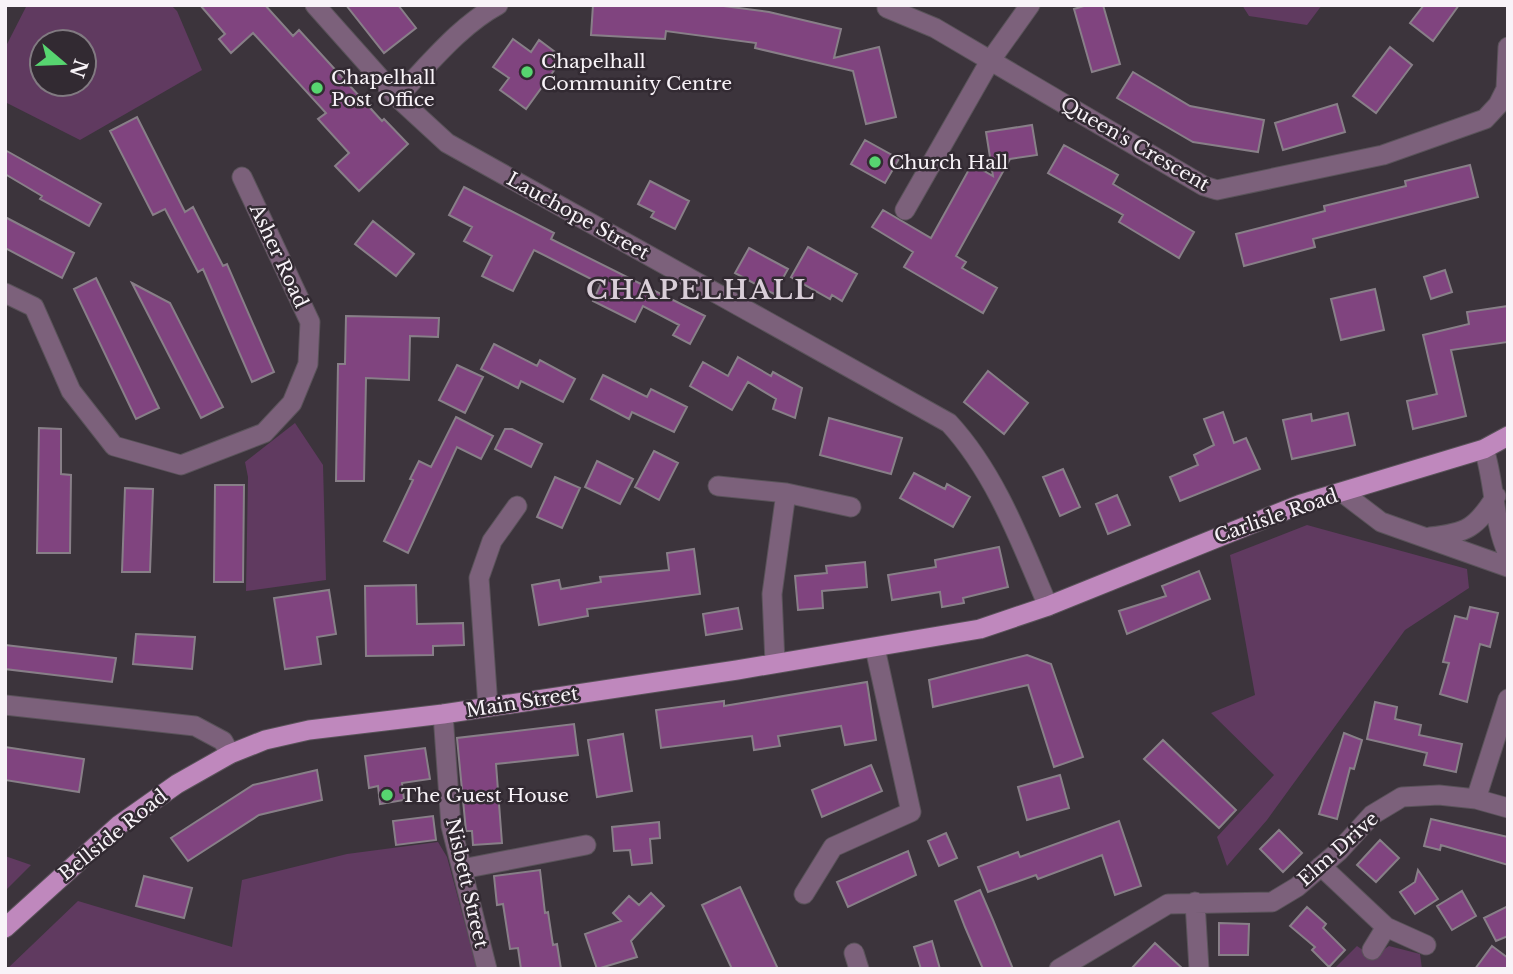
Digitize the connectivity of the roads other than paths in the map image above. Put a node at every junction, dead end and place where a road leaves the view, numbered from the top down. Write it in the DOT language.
graph roads {
  1 [pos="315,5"];
  2 [pos="498,5"];
  3 [pos="1030,5"];
  4 [pos="885,6"];
  5 [pos="1508,47"];
  6 [pos="990,61"];
  7 [pos="397,97"];
  8 [pos="1503,109"];
  9 [pos="242,177"];
  10 [pos="905,210"];
  11 [pos="5,293"];
  12 [pos="1508,436"];
  13 [pos="1484,449"];
  14 [pos="718,486"];
  15 [pos="786,493"];
  16 [pos="1343,493"];
  17 [pos="1496,496"];
  18 [pos="517,506"];
  19 [pos="851,507"];
  20 [pos="1423,538"];
  21 [pos="1508,554"];
  22 [pos="1508,567"];
  23 [pos="1048,606"];
  24 [pos="875,648"];
  25 [pos="775,663"];
  26 [pos="1508,699"];
  27 [pos="5,705"];
  28 [pos="488,707"];
  29 [pos="443,714"];
  30 [pos="230,754"];
  31 [pos="1476,799"];
  32 [pos="1508,808"];
  33 [pos="586,845"];
  34 [pos="1321,866"];
  35 [pos="462,869"];
  36 [pos="804,894"];
  37 [pos="1195,902"];
  38 [pos="1385,926"];
  39 [pos="5,928"];
  40 [pos="1426,945"];
  41 [pos="1372,950"];
  42 [pos="486,969"];
  43 [pos="1059,969"];
  44 [pos="1199,969"];
  1 -- 7 [label="street, Lauchope Street"];
  2 -- 7 [label="street"];
  3 -- 6 [label="street"];
  4 -- 6 [label="street, Queen's Crescent"];
  5 -- 8 [label="street, Queen's Crescent"];
  6 -- 8 [label="street, Queen's Crescent"];
  6 -- 10 [label="street"];
  7 -- 23 [label="street, Lauchope Street"];
  9 -- 11 [label="street, Asher Road"];
  12 -- 13 [label="main road, Carlisle Road"];
  13 -- 16 [label="main road, Carlisle Road"];
  13 -- 17 [label="street"];
  14 -- 15 [label="street"];
  15 -- 19 [label="street"];
  15 -- 25 [label="street"];
  16 -- 20 [label="street"];
  16 -- 23 [label="main road, Carlisle Road"];
  17 -- 20 [label="street"];
  17 -- 21 [label="street"];
  18 -- 28 [label="street"];
  20 -- 22 [label="street"];
  23 -- 24 [label="main road, Main Street"];
  24 -- 25 [label="main road, Main Street"];
  24 -- 36 [label="street"];
  25 -- 28 [label="main road, Main Street"];
  26 -- 31 [label="street"];
  27 -- 30 [label="street"];
  28 -- 29 [label="main road, Main Street"];
  29 -- 30 [label="main road, Main Street"];
  29 -- 35 [label="street, Nisbett Street"];
  30 -- 39 [label="main road, Bellside Road"];
  31 -- 32 [label="street, Elm Drive"];
  31 -- 34 [label="street, Elm Drive"];
  33 -- 35 [label="street"];
  34 -- 37 [label="street, Elm Drive"];
  34 -- 38 [label="street"];
  35 -- 42 [label="street, Nisbett Street"];
  37 -- 43 [label="street, Elm Drive"];
  37 -- 44 [label="street"];
  38 -- 40 [label="street"];
  38 -- 41 [label="street"];
}
